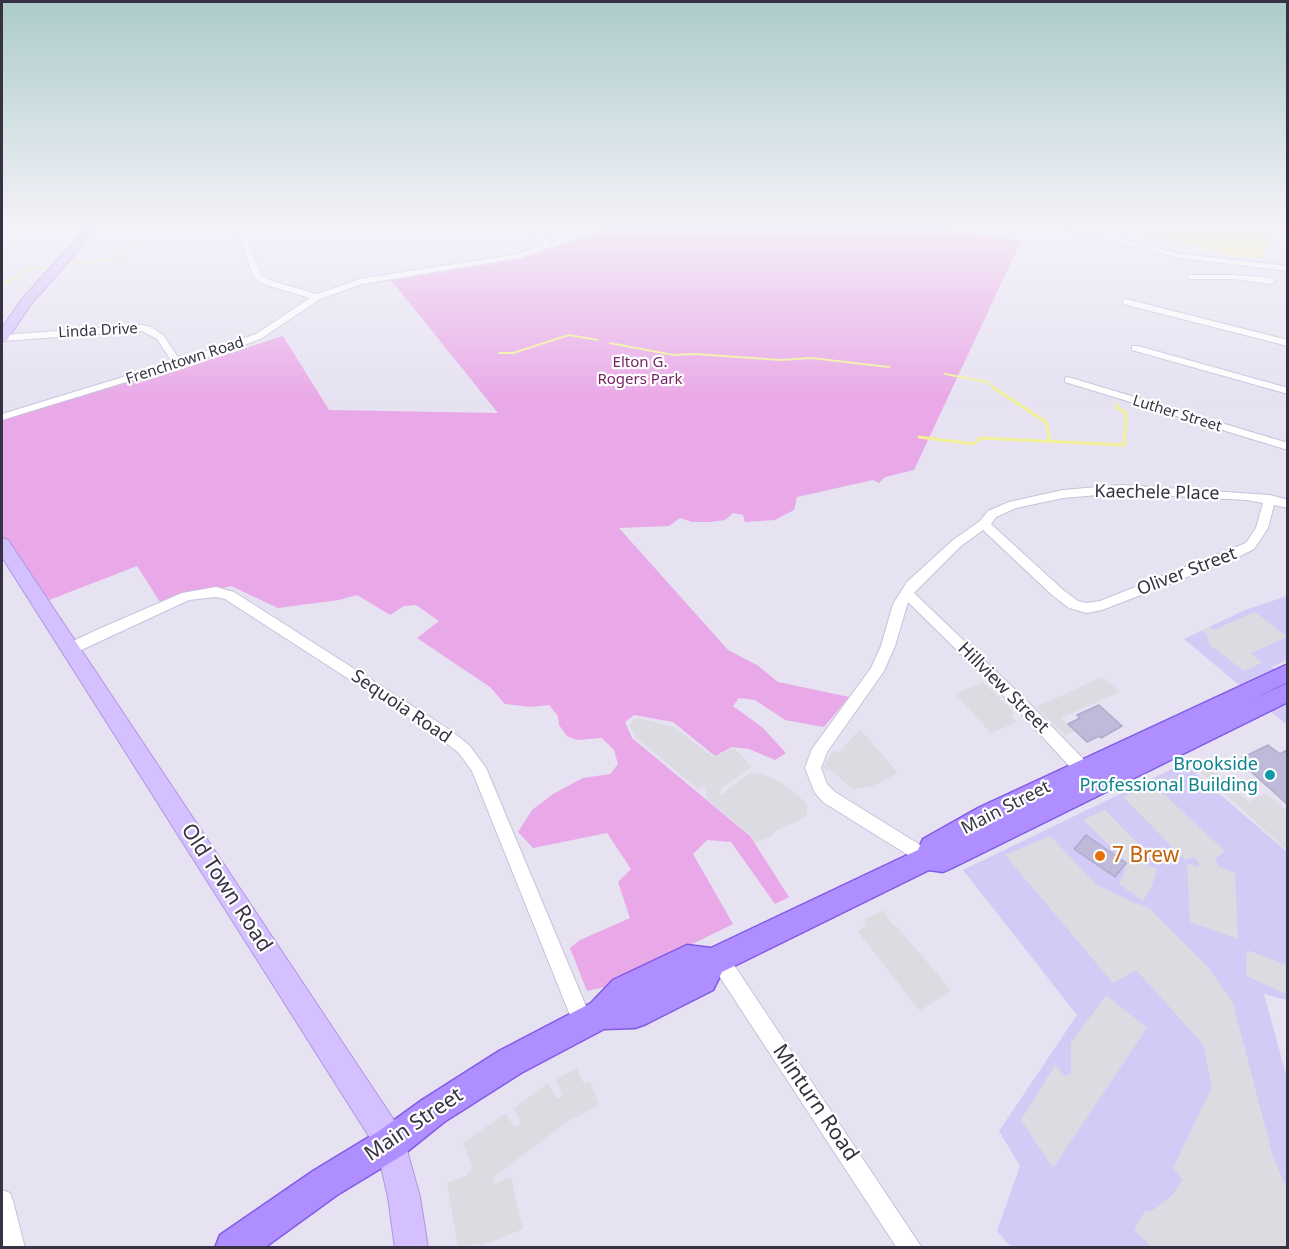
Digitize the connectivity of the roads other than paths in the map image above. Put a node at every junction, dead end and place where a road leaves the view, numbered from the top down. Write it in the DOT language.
graph roads {
  1 [pos="41,285"];
  2 [pos="277,285"];
  3 [pos="351,285"];
  4 [pos="317,297"];
  5 [pos="1126,302"];
  6 [pos="2,338"];
  7 [pos="1287,343"];
  8 [pos="1135,348"];
  9 [pos="178,364"];
  10 [pos="1068,380"];
  11 [pos="1287,391"];
  12 [pos="2,417"];
  13 [pos="1287,447"];
  14 [pos="1270,499"];
  15 [pos="1287,504"];
  16 [pos="984,524"];
  17 [pos="2,544"];
  18 [pos="906,592"];
  19 [pos="72,648"];
  20 [pos="1287,672"];
  21 [pos="1287,693"];
  22 [pos="1211,720"];
  23 [pos="1090,778"];
  24 [pos="927,858"];
  25 [pos="715,961"];
  26 [pos="592,1019"];
  27 [pos="391,1143"];
  28 [pos="2,1201"];
  29 [pos="14,1248"];
  30 [pos="233,1248"];
  31 [pos="412,1248"];
  32 [pos="911,1248"];
  1 -- 6 [label="main road"];
  2 -- 4 [label="street"];
  3 -- 4 [label="street, Frenchtown Road"];
  4 -- 9 [label="street, Frenchtown Road"];
  5 -- 7 [label="street"];
  6 -- 9 [label="street, Linda Drive"];
  8 -- 11 [label="street"];
  9 -- 12 [label="street, Frenchtown Road"];
  10 -- 13 [label="street, Luther Street"];
  14 -- 15 [label="street, Kaechele Place"];
  14 -- 16 [label="street, Kaechele Place"];
  14 -- 16 [label="street, Oliver Street"];
  16 -- 18 [label="street, Kaechele Place"];
  17 -- 19 [label="main road, Old Town Road"];
  18 -- 23 [label="street, Hillview Street"];
  18 -- 24 [label="street, Kaechele Place"];
  19 -- 26 [label="street, Sequoia Road"];
  19 -- 27 [label="main road, Old Town Road"];
  20 -- 22 [label="main road, Main Street"];
  21 -- 22 [label="main road, Main Street"];
  22 -- 23 [label="main road, Main Street"];
  23 -- 24 [label="main road, Main Street"];
  24 -- 25 [label="main road, Main Street"];
  25 -- 26 [label="main road, Main Street"];
  25 -- 32 [label="street, Minturn Road"];
  26 -- 27 [label="main road, Main Street"];
  27 -- 30 [label="main road, Main Street"];
  27 -- 31 [label="main road, Old Town Road"];
  28 -- 29 [label="street"];
}
